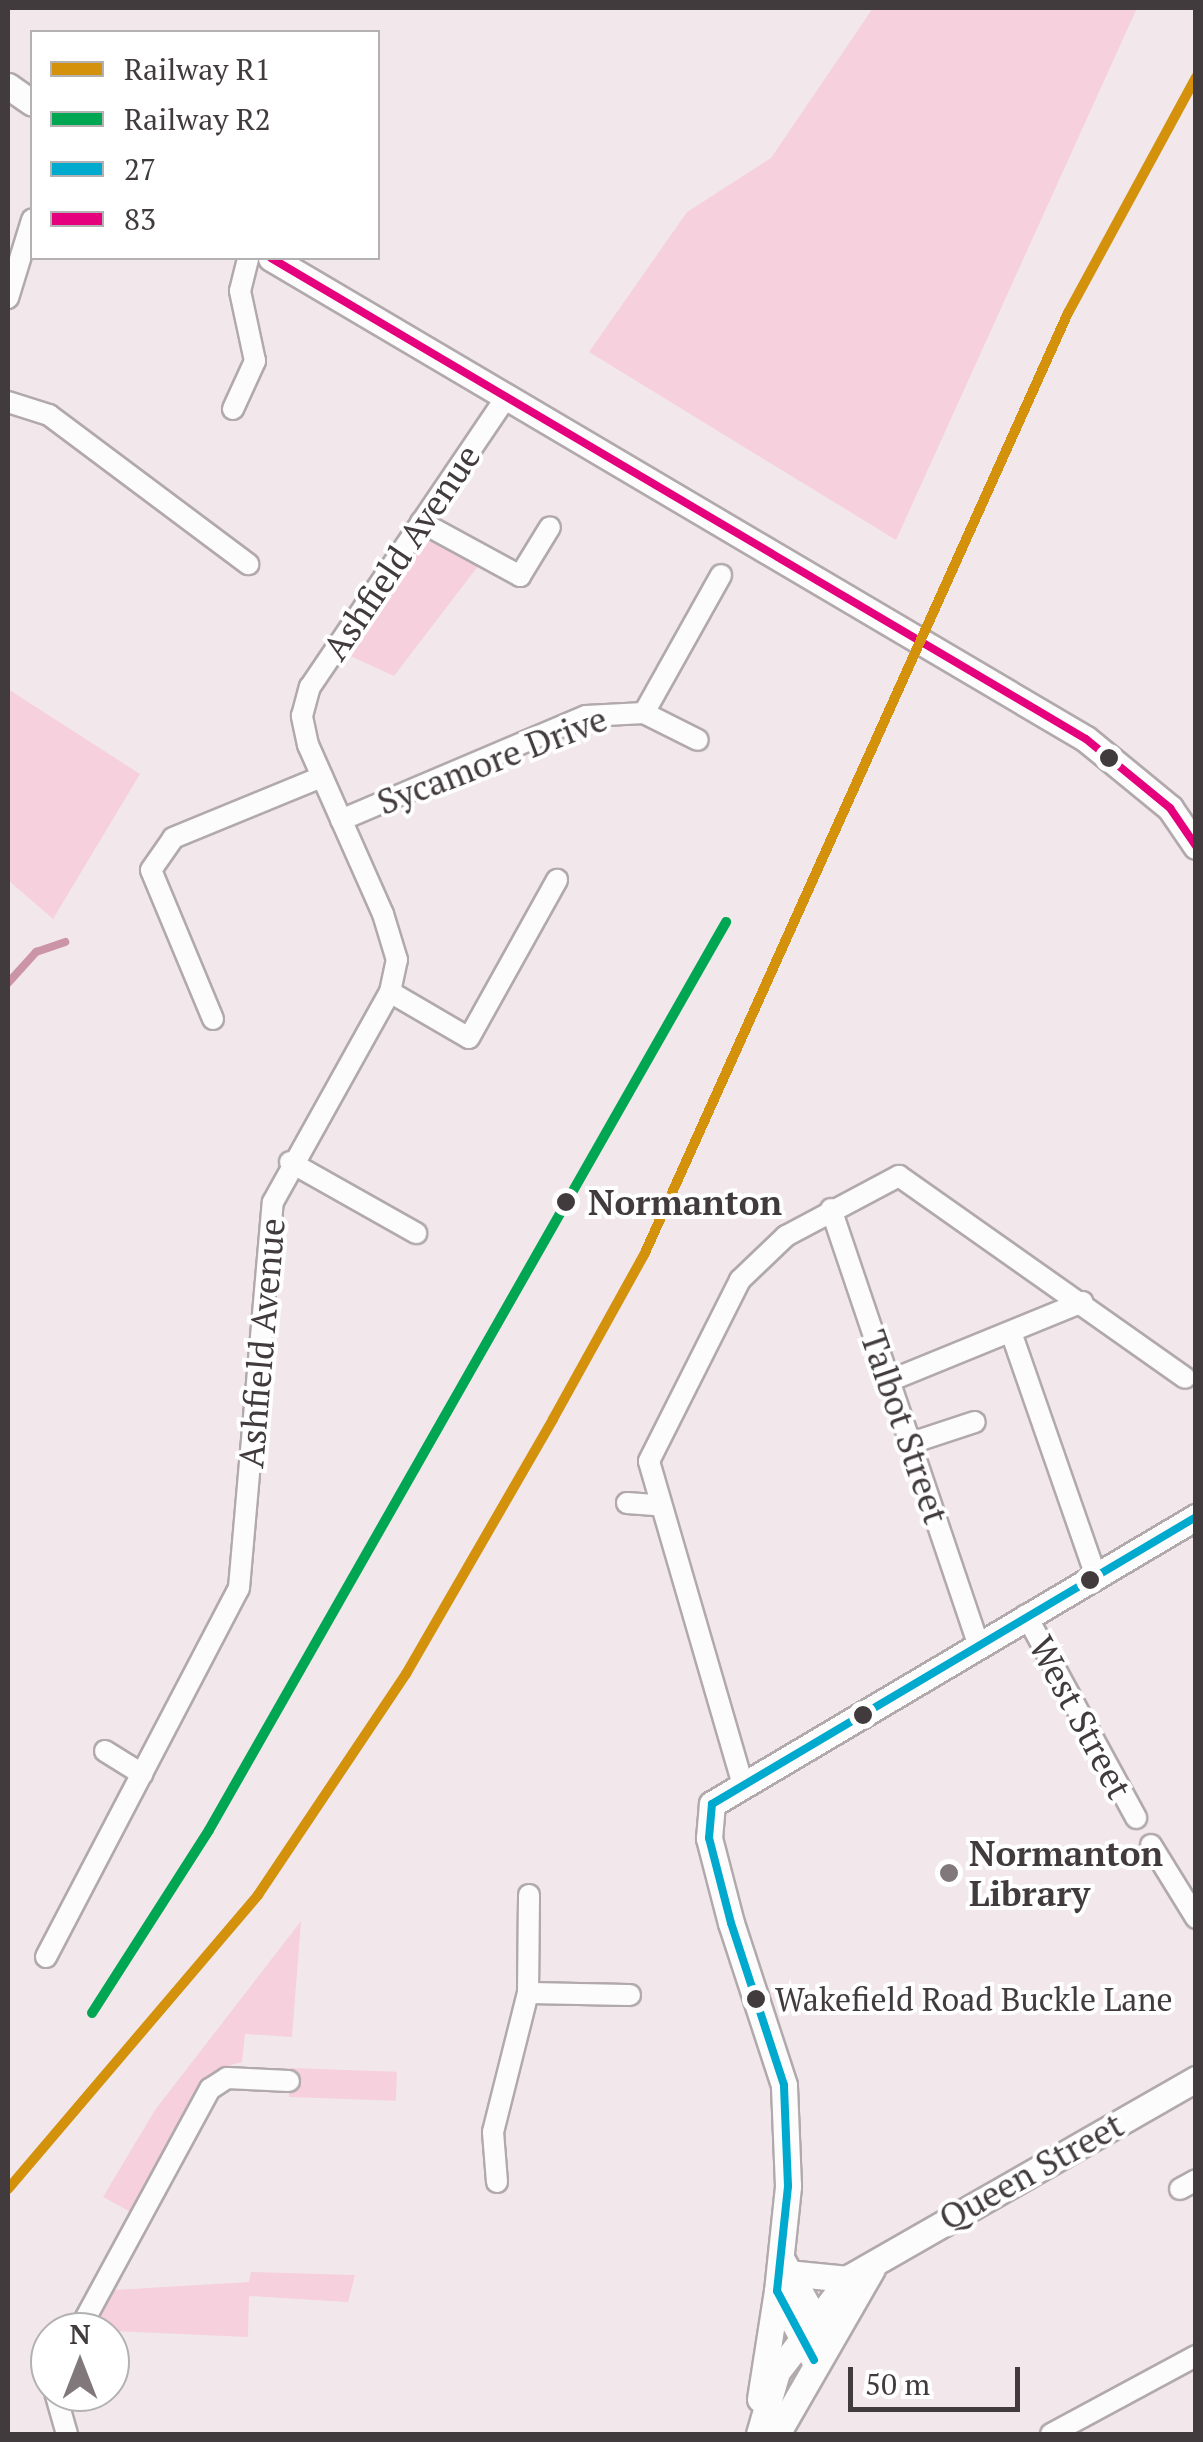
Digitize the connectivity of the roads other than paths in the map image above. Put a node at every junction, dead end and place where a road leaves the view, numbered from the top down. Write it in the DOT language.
graph roads {
  1 [pos="8,86"];
  2 [pos="30,102"];
  3 [pos="30,226"];
  4 [pos="248,260"];
  5 [pos="273,260"];
  6 [pos="8,298"];
  7 [pos="222,374"];
  8 [pos="243,384"];
  9 [pos="506,397"];
  10 [pos="8,402"];
  11 [pos="233,409"];
  12 [pos="421,522"];
  13 [pos="550,526"];
  14 [pos="248,564"];
  15 [pos="721,575"];
  16 [pos="644,712"];
  17 [pos="698,740"];
  18 [pos="322,776"];
  19 [pos="342,820"];
  20 [pos="1196,846"];
  21 [pos="557,880"];
  22 [pos="390,992"];
  23 [pos="214,1019"];
  24 [pos="290,1162"];
  25 [pos="831,1209"];
  26 [pos="416,1234"];
  27 [pos="1083,1302"];
  28 [pos="1013,1338"];
  29 [pos="1185,1378"];
  30 [pos="888,1381"];
  31 [pos="975,1422"];
  32 [pos="911,1443"];
  33 [pos="627,1503"];
  34 [pos="658,1506"];
  35 [pos="1196,1516"];
  36 [pos="1095,1574"];
  37 [pos="1026,1615"];
  38 [pos="978,1644"];
  39 [pos="105,1751"];
  40 [pos="142,1774"];
  41 [pos="743,1786"];
  42 [pos="1136,1818"];
  43 [pos="1152,1844"];
  44 [pos="529,1895"];
  45 [pos="1196,1918"];
  46 [pos="46,1957"];
  47 [pos="528,1994"];
  48 [pos="630,1995"];
  49 [pos="1196,2079"];
  50 [pos="289,2080"];
  51 [pos="497,2182"];
  52 [pos="781,2273"];
  53 [pos="860,2274"];
  54 [pos="89,2312"];
  55 [pos="813,2339"];
  56 [pos="1196,2356"];
  57 [pos="766,2428"];
  58 [pos="1051,2434"];
  1 -- 2 [label="street"];
  3 -- 6 [label="street"];
  4 -- 8 [label="street"];
  5 -- 9 [label="street"];
  7 -- 8 [label="street"];
  8 -- 11 [label="street"];
  9 -- 12 [label="street, Ashfield Avenue"];
  9 -- 20 [label="street"];
  10 -- 14 [label="street"];
  12 -- 13 [label="street"];
  12 -- 18 [label="street, Ashfield Avenue"];
  15 -- 16 [label="street, Sycamore Drive"];
  16 -- 17 [label="street, Sycamore Drive"];
  16 -- 19 [label="street, Sycamore Drive"];
  18 -- 19 [label="street, Ashfield Avenue"];
  18 -- 23 [label="street"];
  19 -- 22 [label="street, Ashfield Avenue"];
  21 -- 22 [label="street"];
  22 -- 24 [label="street, Ashfield Avenue"];
  24 -- 26 [label="street"];
  24 -- 40 [label="street, Ashfield Avenue"];
  25 -- 27 [label="street"];
  25 -- 30 [label="street, Talbot Street"];
  25 -- 34 [label="street"];
  27 -- 28 [label="street"];
  27 -- 29 [label="street"];
  28 -- 30 [label="street"];
  28 -- 36 [label="street"];
  30 -- 32 [label="street, Talbot Street"];
  31 -- 32 [label="street"];
  32 -- 38 [label="street, Talbot Street"];
  33 -- 34 [label="street"];
  34 -- 41 [label="street"];
  35 -- 36 [label="street"];
  36 -- 37 [label="street"];
  37 -- 38 [label="street"];
  37 -- 42 [label="street, West Street"];
  38 -- 41 [label="street"];
  39 -- 40 [label="street"];
  40 -- 46 [label="street, Ashfield Avenue"];
  41 -- 52 [label="street"];
  43 -- 45 [label="street"];
  44 -- 47 [label="street"];
  47 -- 48 [label="street"];
  47 -- 51 [label="street"];
  49 -- 53 [label="street, Queen Street"];
  50 -- 54 [label="street"];
  52 -- 53 [label="street"];
  52 -- 55 [label="street"];
  52 -- 57 [label="street"];
  53 -- 55 [label="street, Queen Street"];
  55 -- 57 [label="street, Queen Street"];
  56 -- 58 [label="street"];
}
